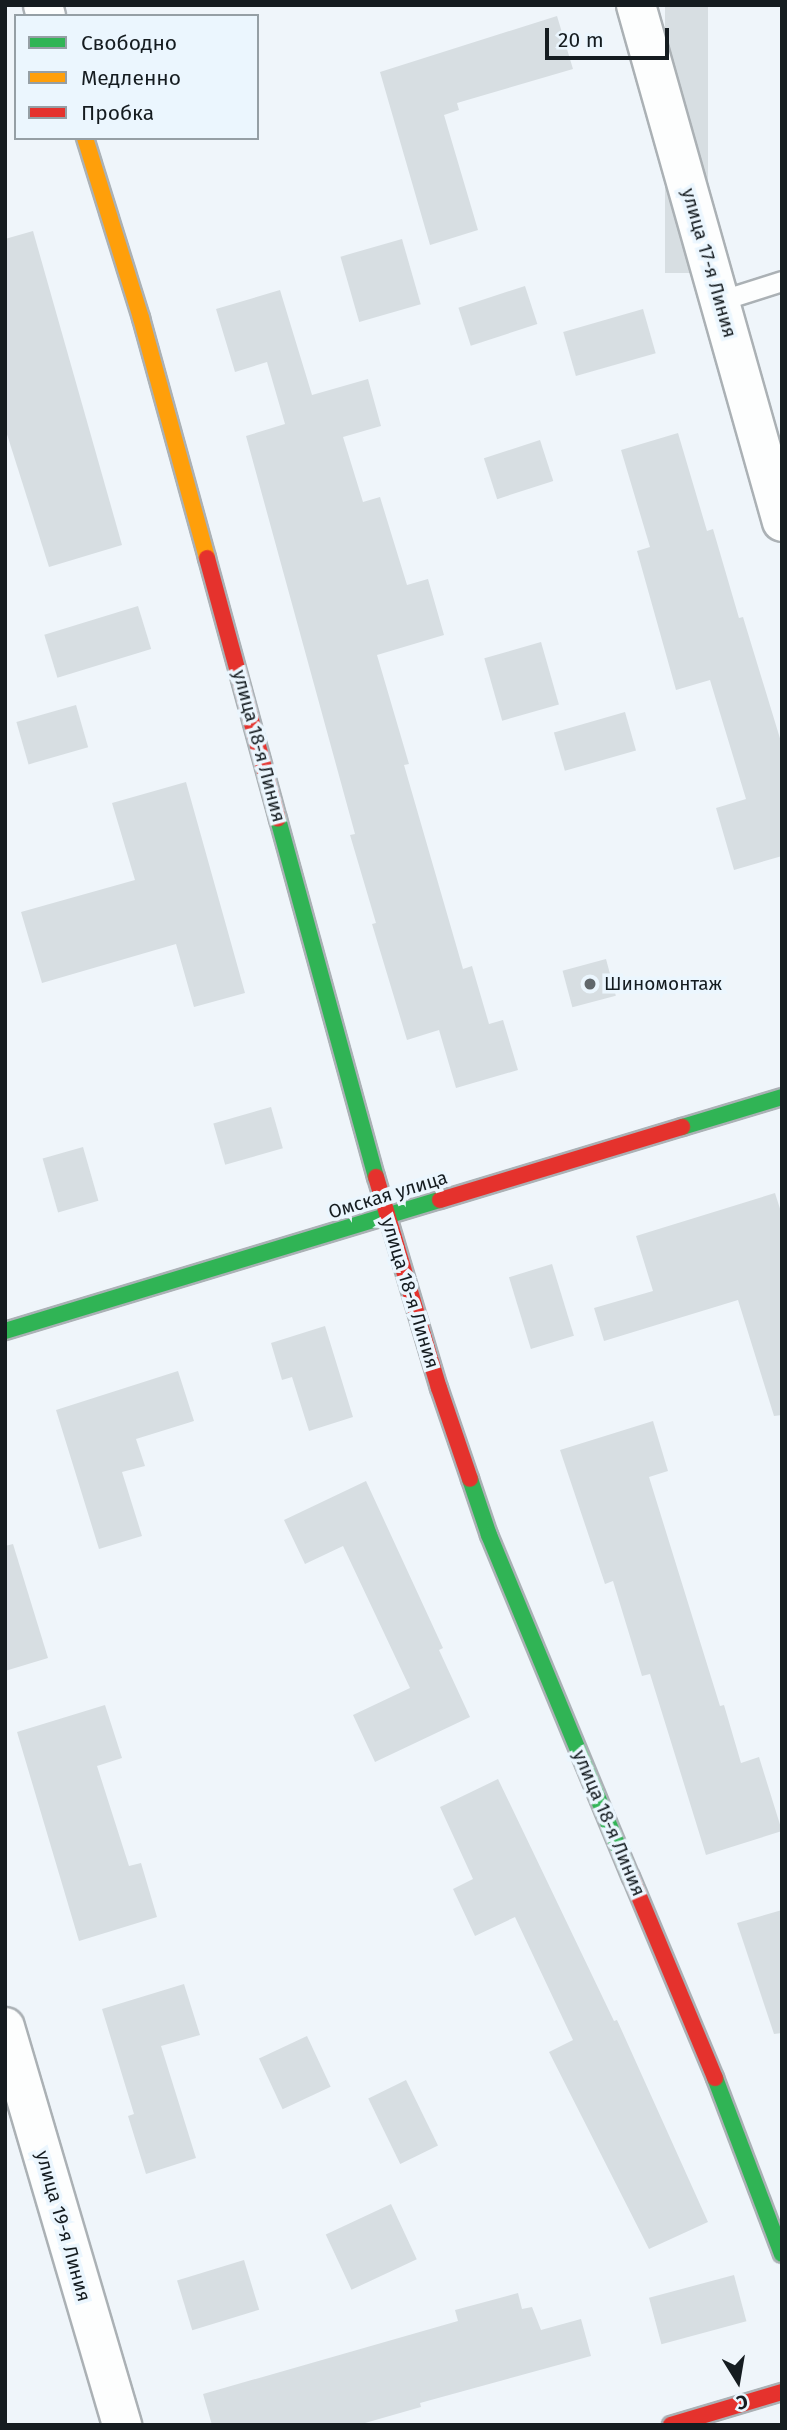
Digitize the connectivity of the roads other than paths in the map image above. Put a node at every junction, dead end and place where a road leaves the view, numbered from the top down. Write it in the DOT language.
graph roads {
  1 [pos="636,5"];
  2 [pos="86,140"];
  3 [pos="782,281"];
  4 [pos="719,301"];
  5 [pos="782,522"];
  6 [pos="782,1097"];
  7 [pos="387,1217"];
  8 [pos="5,1331"];
  9 [pos="5,2027"];
  10 [pos="782,2254"];
  11 [pos="782,2392"];
  12 [pos="121,2425"];
  13 [pos="671,2425"];
  1 -- 4 [label="street, улица 17-я Линия"];
  2 -- 7 [label="street, улица 18-я Линия"];
  3 -- 4 [label="lane"];
  4 -- 5 [label="street, улица 17-я Линия"];
  6 -- 7 [label="street, Омская улица"];
  7 -- 8 [label="street, Омская улица"];
  7 -- 10 [label="street, улица 18-я Линия"];
  9 -- 12 [label="street, улица 19-я Линия"];
  11 -- 13 [label="street"];
}
